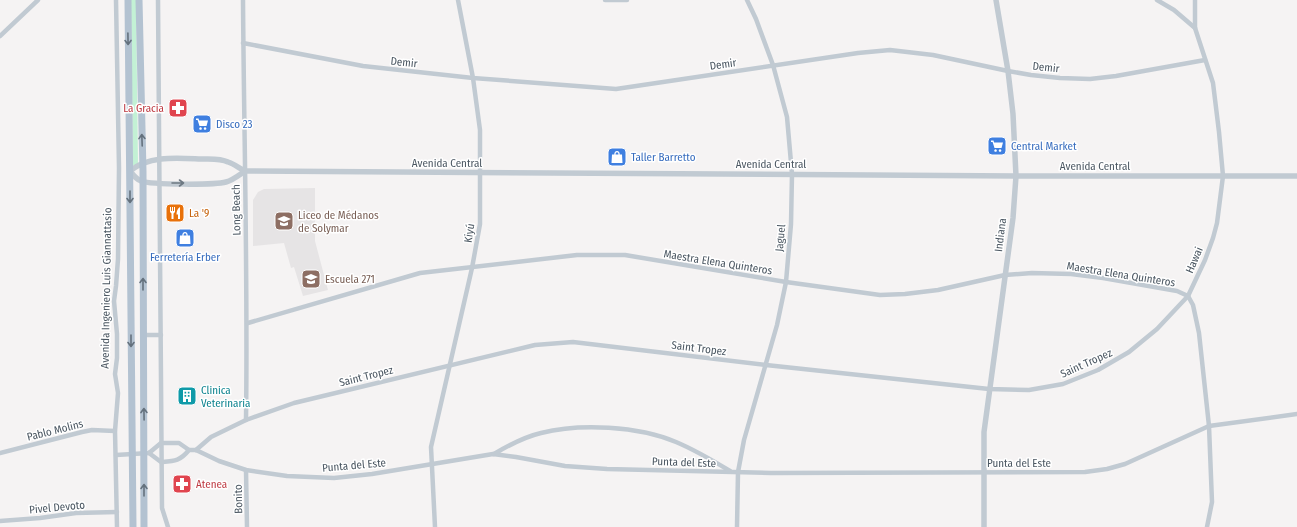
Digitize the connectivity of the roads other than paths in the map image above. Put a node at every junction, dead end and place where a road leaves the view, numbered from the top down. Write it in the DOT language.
graph roads {
  1 [pos="38,0"];
  2 [pos="116,0"];
  3 [pos="128,0"];
  4 [pos="139,0"];
  5 [pos="158,0"];
  6 [pos="243,0"];
  7 [pos="458,0"];
  8 [pos="606,0"];
  9 [pos="627,0"];
  10 [pos="747,0"];
  11 [pos="996,0"];
  12 [pos="1157,0"];
  13 [pos="1195,0"];
  14 [pos="1195,28"];
  15 [pos="0,36"];
  16 [pos="244,43"];
  17 [pos="1205,60"];
  18 [pos="773,66"];
  19 [pos="1008,71"];
  20 [pos="473,78"];
  21 [pos="160,159"];
  22 [pos="143,164"];
  23 [pos="119,168"];
  24 [pos="130,171"];
  25 [pos="244,171"];
  26 [pos="481,173"];
  27 [pos="792,174"];
  28 [pos="1016,176"];
  29 [pos="1223,176"];
  30 [pos="1297,176"];
  31 [pos="143,181"];
  32 [pos="160,183"];
  33 [pos="472,268"];
  34 [pos="1005,275"];
  35 [pos="786,282"];
  36 [pos="1188,296"];
  37 [pos="248,322"];
  38 [pos="143,335"];
  39 [pos="160,335"];
  40 [pos="449,365"];
  41 [pos="766,365"];
  42 [pos="989,389"];
  43 [pos="1297,414"];
  44 [pos="246,420"];
  45 [pos="1209,426"];
  46 [pos="115,430"];
  47 [pos="161,443"];
  48 [pos="189,450"];
  49 [pos="196,450"];
  50 [pos="0,453"];
  51 [pos="146,453"];
  52 [pos="132,454"];
  53 [pos="493,454"];
  54 [pos="116,455"];
  55 [pos="161,462"];
  56 [pos="431,465"];
  57 [pos="246,470"];
  58 [pos="731,472"];
  59 [pos="738,472"];
  60 [pos="984,472"];
  61 [pos="117,512"];
  62 [pos="0,521"];
  63 [pos="117,527"];
  64 [pos="133,527"];
  65 [pos="144,527"];
  66 [pos="168,527"];
  67 [pos="247,527"];
  68 [pos="435,527"];
  69 [pos="737,527"];
  70 [pos="984,527"];
  71 [pos="1208,527"];
  1 -- 15 [label="street"];
  2 -- 23 [label="street, Avenida Ingeniero Luis Giannattasio"];
  3 -- 24 [label="main road, Avenida Ingeniero Luis Giannattasio, one-way"];
  22 -- 4 [label="main road, one-way"];
  5 -- 21 [label="street"];
  6 -- 16 [label="street, Long Beach"];
  7 -- 20 [label="street, Kiyú"];
  8 -- 9 [label="street"];
  10 -- 18 [label="street, Jaguel"];
  11 -- 19 [label="street, Indiana"];
  12 -- 14 [label="street"];
  13 -- 14 [label="street, Hawai"];
  14 -- 17 [label="street, Hawai"];
  16 -- 20 [label="street, Demir"];
  16 -- 25 [label="street, Long Beach"];
  17 -- 19 [label="street, Demir"];
  17 -- 29 [label="street, Hawai"];
  18 -- 19 [label="street, Demir"];
  18 -- 20 [label="street, Demir"];
  18 -- 27 [label="street, Jaguel"];
  19 -- 28 [label="street, Indiana"];
  20 -- 26 [label="street, Kiyú"];
  21 -- 22 [label="street, Avenida Central"];
  21 -- 25 [label="street, Avenida Central"];
  21 -- 32 [label="street"];
  22 -- 24 [label="street, Avenida Central"];
  22 -- 31 [label="main road"];
  23 -- 24 [label="street"];
  23 -- 46 [label="street, Avenida Ingeniero Luis Giannattasio"];
  24 -- 31 [label="street"];
  24 -- 52 [label="main road, Avenida Ingeniero Luis Giannattasio, one-way"];
  25 -- 26 [label="street, Avenida Central"];
  32 -- 25 [label="street, one-way"];
  25 -- 37 [label="street, Long Beach"];
  26 -- 27 [label="street, Avenida Central"];
  26 -- 33 [label="street, Kiyú"];
  27 -- 28 [label="street, Avenida Central"];
  27 -- 35 [label="street, Jaguel"];
  28 -- 29 [label="street, Avenida Central"];
  28 -- 34 [label="street, Indiana"];
  29 -- 30 [label="street, Avenida Central"];
  29 -- 36 [label="street, Hawai"];
  31 -- 32 [label="street"];
  38 -- 31 [label="main road, one-way"];
  32 -- 39 [label="street"];
  33 -- 35 [label="street, Maestra Elena Quinteros"];
  33 -- 37 [label="street, Maestra Elena Quinteros"];
  33 -- 40 [label="street, Kiyú"];
  34 -- 35 [label="street, Maestra Elena Quinteros"];
  34 -- 36 [label="street, Maestra Elena Quinteros"];
  34 -- 42 [label="street, Indiana"];
  35 -- 41 [label="street, Jaguel"];
  36 -- 42 [label="street, Saint Tropez"];
  36 -- 45 [label="street"];
  37 -- 44 [label="street, Long Beach"];
  38 -- 39 [label="street"];
  51 -- 38 [label="main road, one-way"];
  39 -- 47 [label="street"];
  40 -- 41 [label="street, Saint Tropez"];
  40 -- 44 [label="street, Saint Tropez"];
  40 -- 56 [label="street, Kiyú"];
  41 -- 42 [label="street, Saint Tropez"];
  41 -- 59 [label="street, Jaguel"];
  42 -- 60 [label="street, Indiana"];
  43 -- 45 [label="street, Punta del Este"];
  44 -- 49 [label="street, Saint Tropez"];
  45 -- 60 [label="street, Punta del Este"];
  45 -- 71 [label="street"];
  46 -- 50 [label="street, Pablo Molins"];
  46 -- 54 [label="street, Avenida Ingeniero Luis Giannattasio"];
  47 -- 48 [label="street"];
  47 -- 51 [label="street"];
  47 -- 55 [label="street"];
  48 -- 49 [label="street"];
  48 -- 55 [label="street"];
  49 -- 57 [label="street, Punta del Este"];
  51 -- 52 [label="street"];
  51 -- 55 [label="street"];
  65 -- 51 [label="main road, one-way"];
  52 -- 54 [label="street"];
  52 -- 64 [label="main road, Avenida Ingeniero Luis Giannattasio"];
  53 -- 56 [label="street, Punta del Este"];
  53 -- 58 [label="street, Punta del Este"];
  53 -- 58 [label="street, Punta del Este"];
  54 -- 61 [label="street, Avenida Ingeniero Luis Giannattasio"];
  55 -- 66 [label="street"];
  56 -- 57 [label="street, Punta del Este"];
  56 -- 68 [label="street, Kiyú"];
  57 -- 67 [label="street, Bonito"];
  58 -- 59 [label="street, Punta del Este"];
  59 -- 60 [label="street, Punta del Este"];
  59 -- 69 [label="street, Jaguel"];
  60 -- 70 [label="street, Indiana"];
  61 -- 62 [label="street, Pivel Devoto"];
  61 -- 63 [label="street, Avenida Ingeniero Luis Giannattasio"];
}
